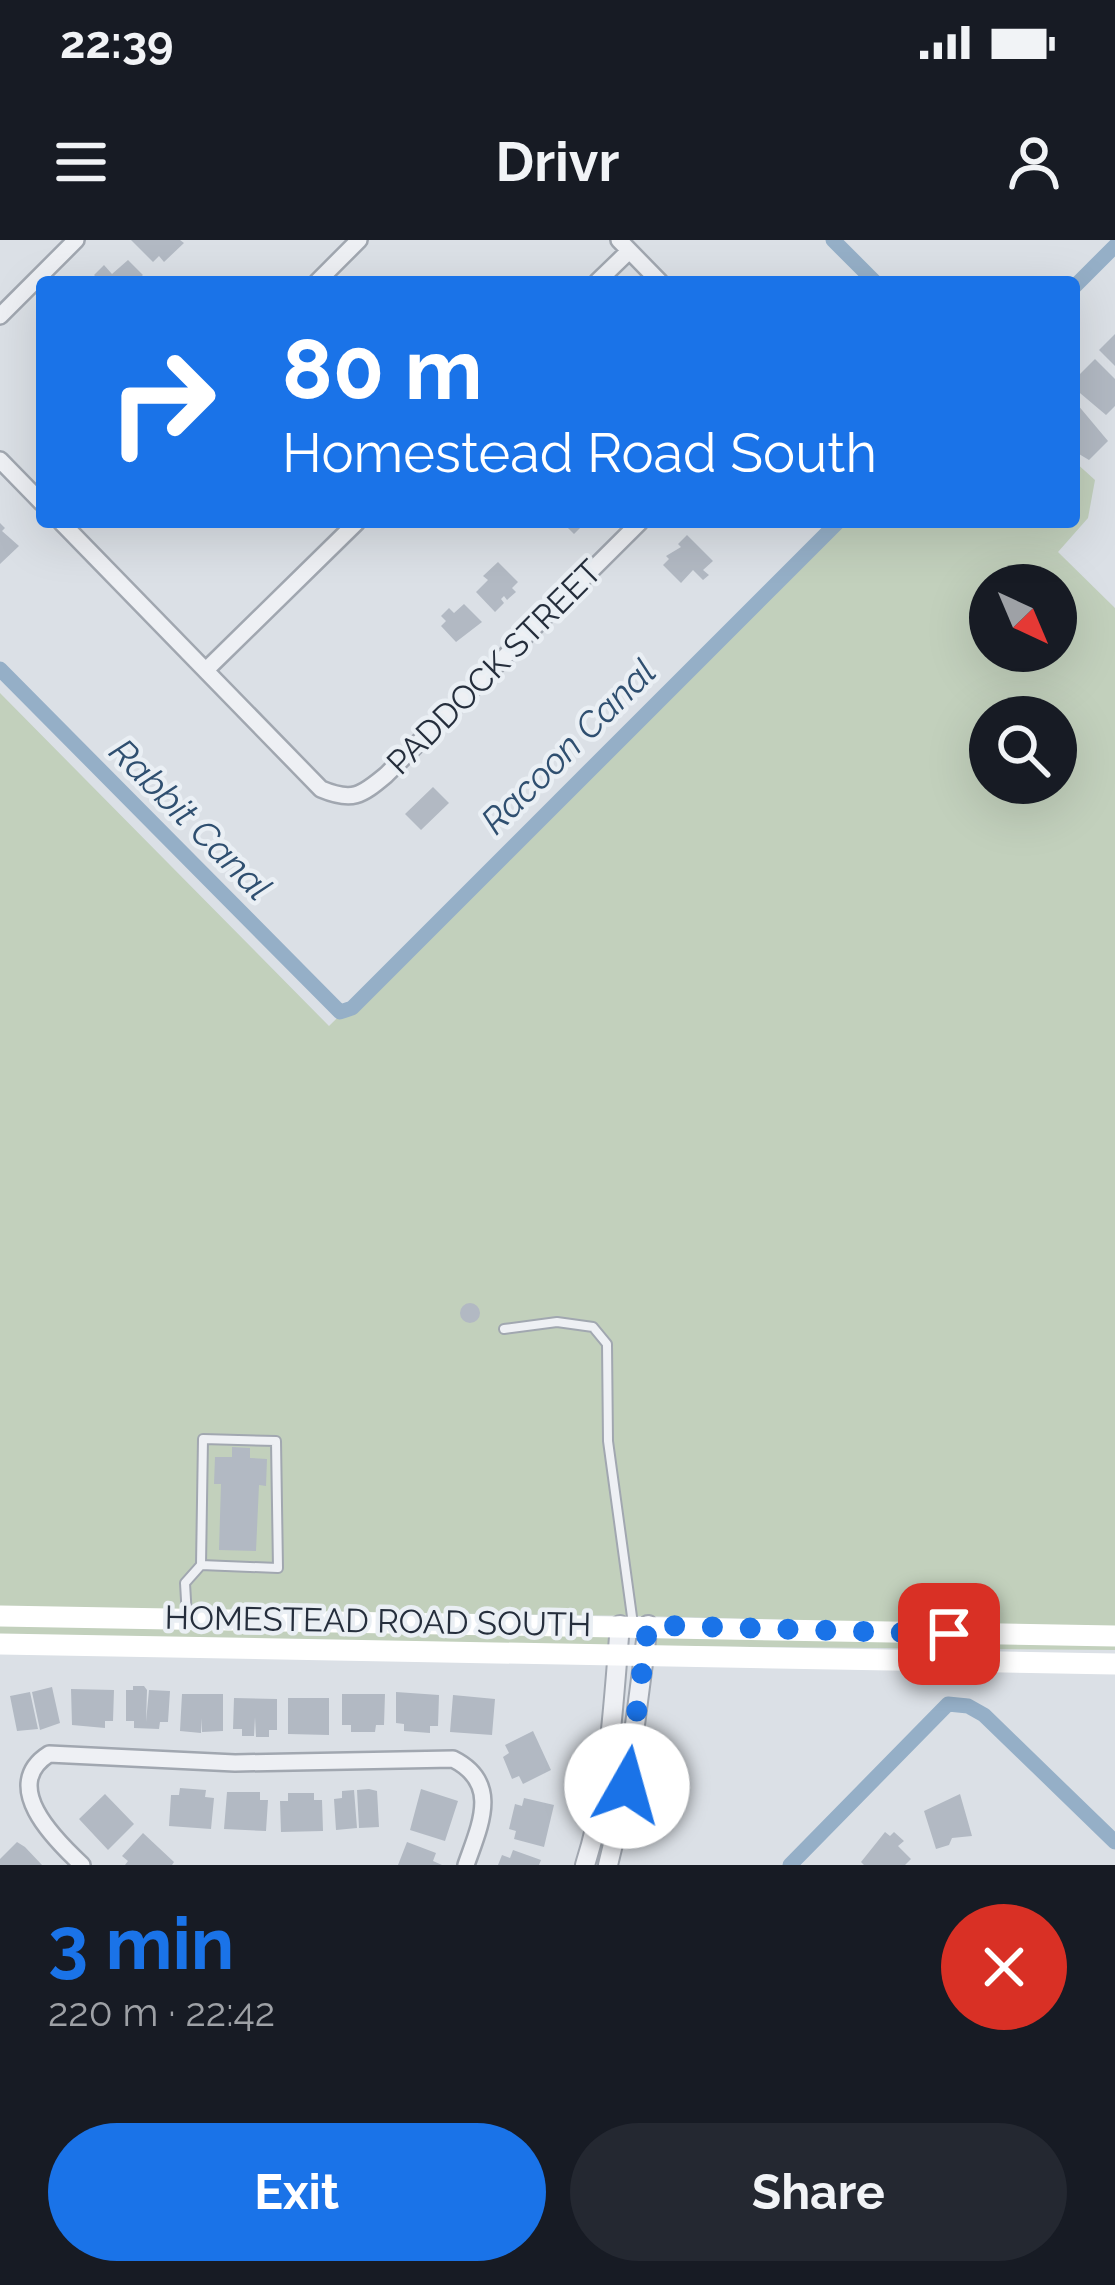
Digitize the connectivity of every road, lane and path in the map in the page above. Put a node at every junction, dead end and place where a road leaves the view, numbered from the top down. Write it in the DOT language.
graph roads {
  1 [pos="76,240"];
  2 [pos="359,240"];
  3 [pos="624,245"];
  4 [pos="40,276"];
  5 [pos="323,276"];
  6 [pos="601,276"];
  7 [pos="654,276"];
  8 [pos="36,280"];
  9 [pos="0,316"];
  10 [pos="0,460"];
  11 [pos="36,496"];
  12 [pos="71,528"];
  13 [pos="351,528"];
  14 [pos="634,528"];
  15 [pos="206,670"];
  16 [pos="504,1329"];
  17 [pos="201,1565"];
  18 [pos="0,1616"];
  19 [pos="187,1619"];
  20 [pos="634,1625"];
  21 [pos="1115,1636"];
  22 [pos="0,1645"];
  23 [pos="617,1653"];
  24 [pos="644,1653"];
  25 [pos="1115,1664"];
  26 [pos="82,1865"];
  27 [pos="466,1865"];
  28 [pos="585,1865"];
  29 [pos="608,1865"];
  1 -- 4 [label="street"];
  2 -- 5 [label="street"];
  3 -- 6 [label="street"];
  3 -- 7 [label="street"];
  8 -- 9 [label="street"];
  10 -- 11 [label="street"];
  12 -- 15 [label="street"];
  13 -- 15 [label="street"];
  14 -- 15 [label="street, PADDOCK STREET"];
  16 -- 20 [label="lane"];
  17 -- 17 [label="lane"];
  17 -- 19 [label="lane"];
  18 -- 19 [label="main road, HOMESTEAD ROAD SOUTH"];
  19 -- 20 [label="main road, HOMESTEAD ROAD SOUTH"];
  20 -- 21 [label="main road, HOMESTEAD ROAD SOUTH"];
  20 -- 23 [label="street"];
  20 -- 24 [label="street"];
  22 -- 23 [label="main road, HOMESTEAD ROAD SOUTH"];
  23 -- 24 [label="main road, HOMESTEAD ROAD SOUTH"];
  23 -- 28 [label="street"];
  24 -- 25 [label="main road, HOMESTEAD ROAD SOUTH"];
  24 -- 29 [label="street"];
  26 -- 27 [label="street"];
}
